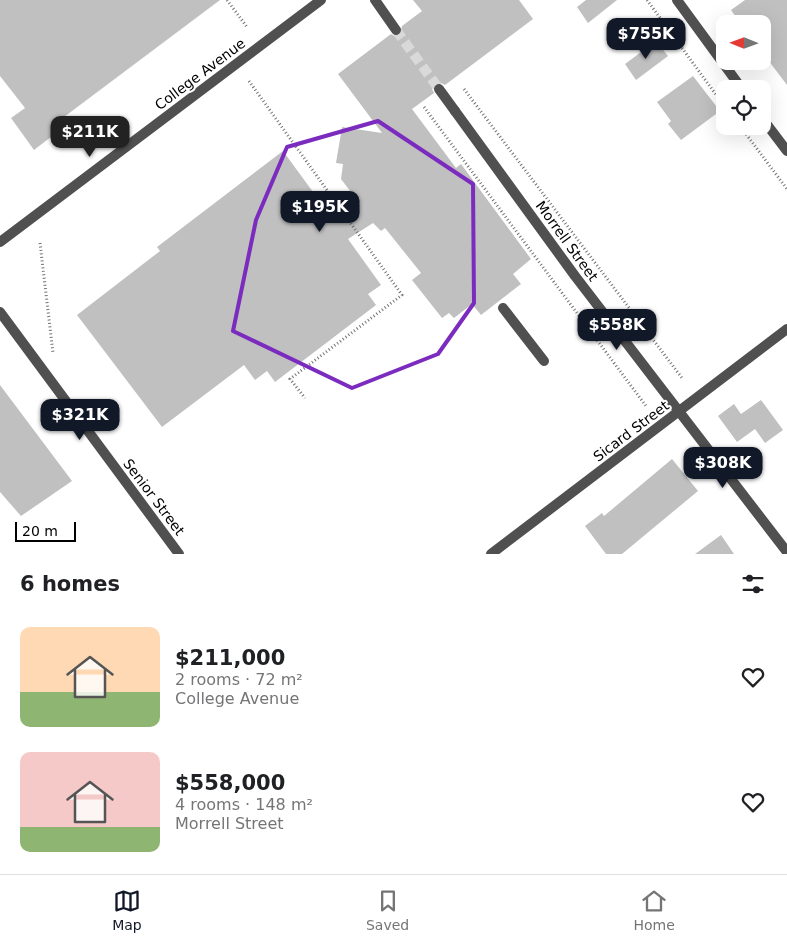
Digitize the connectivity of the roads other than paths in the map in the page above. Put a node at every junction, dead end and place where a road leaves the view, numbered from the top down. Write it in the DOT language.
graph roads {
  1 [pos="321,0"];
  2 [pos="375,0"];
  3 [pos="677,0"];
  4 [pos="396,30"];
  5 [pos="735,80"];
  6 [pos="439,89"];
  7 [pos="771,130"];
  8 [pos="787,151"];
  9 [pos="0,242"];
  10 [pos="503,308"];
  11 [pos="0,312"];
  12 [pos="787,329"];
  13 [pos="544,361"];
  14 [pos="679,411"];
  15 [pos="787,552"];
  16 [pos="179,554"];
  17 [pos="491,554"];
  1 -- 9 [label="street, College Avenue"];
  2 -- 4 [label="street"];
  3 -- 5 [label="street"];
  6 -- 14 [label="street, Morrell Street"];
  7 -- 8 [label="street"];
  10 -- 13 [label="street"];
  11 -- 16 [label="street, Senior Street"];
  12 -- 14 [label="street, Sicard Street"];
  14 -- 15 [label="street, Morrell Street"];
  14 -- 17 [label="street, Sicard Street"];
}
